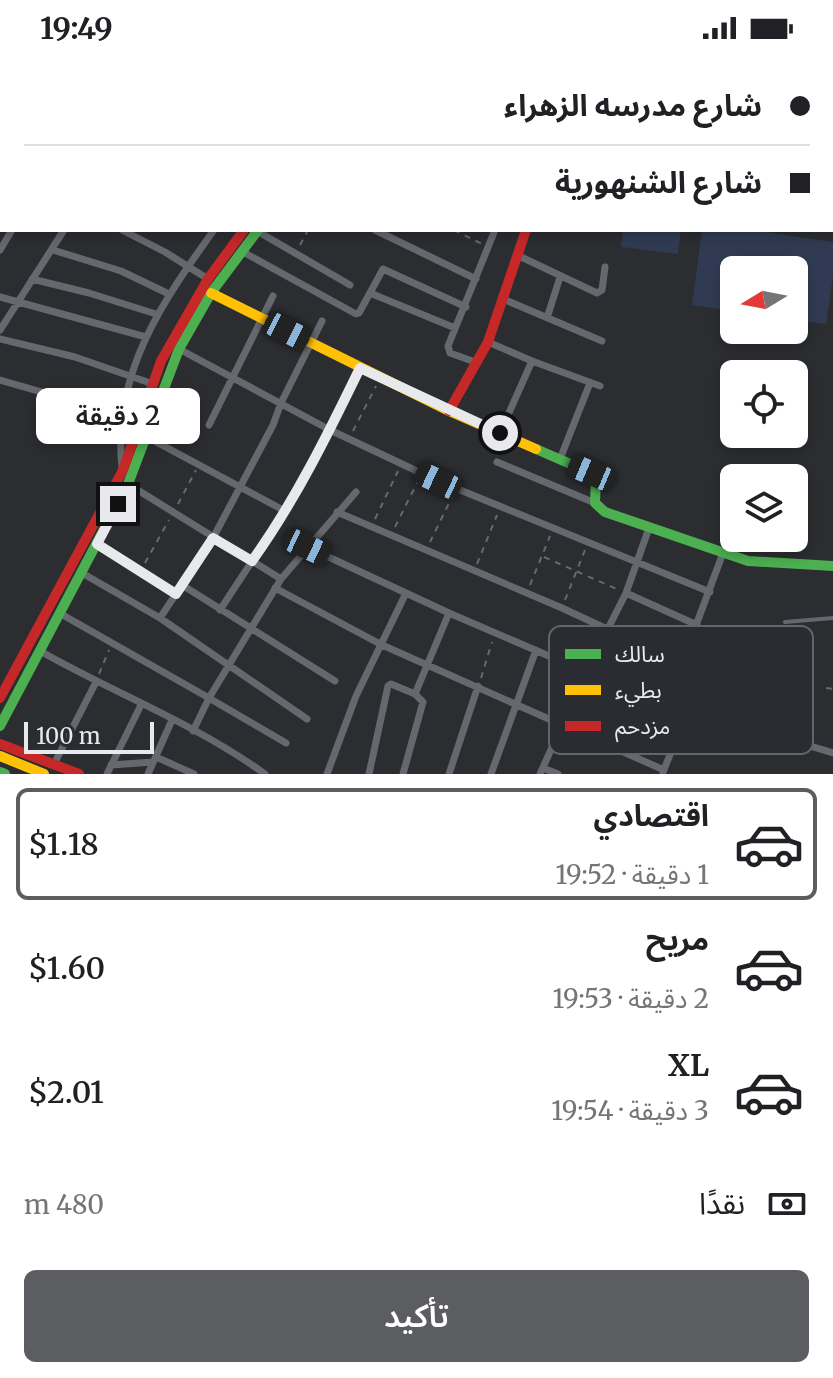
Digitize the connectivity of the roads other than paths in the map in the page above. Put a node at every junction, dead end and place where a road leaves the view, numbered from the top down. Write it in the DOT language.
graph roads {
  1 [pos="11,232"];
  2 [pos="63,232"];
  3 [pos="126,232"];
  4 [pos="213,232"];
  5 [pos="243,232"];
  6 [pos="256,232"];
  7 [pos="260,232"];
  8 [pos="379,232"];
  9 [pos="494,232"];
  10 [pos="525,232"];
  11 [pos="0,250"];
  12 [pos="53,250"];
  13 [pos="243,252"];
  14 [pos="517,255"];
  15 [pos="189,266"];
  16 [pos="605,267"];
  17 [pos="560,277"];
  18 [pos="32,279"];
  19 [pos="208,279"];
  20 [pos="476,279"];
  21 [pos="350,285"];
  22 [pos="211,293"];
  23 [pos="370,293"];
  24 [pos="169,294"];
  25 [pos="273,296"];
  26 [pos="0,297"];
  27 [pos="503,299"];
  28 [pos="16,303"];
  29 [pos="466,307"];
  30 [pos="156,314"];
  31 [pos="547,318"];
  32 [pos="262,319"];
  33 [pos="322,321"];
  34 [pos="455,328"];
  35 [pos="0,330"];
  36 [pos="146,337"];
  37 [pos="0,339"];
  38 [pos="602,341"];
  39 [pos="488,342"];
  40 [pos="311,343"];
  41 [pos="179,349"];
  42 [pos="532,361"];
  43 [pos="475,362"];
  44 [pos="360,368"];
  45 [pos="132,377"];
  46 [pos="234,378"];
  47 [pos="0,380"];
  48 [pos="590,383"];
  49 [pos="153,384"];
  50 [pos="600,386"];
  51 [pos="281,403"];
  52 [pos="449,411"];
  53 [pos="122,415"];
  54 [pos="209,425"];
  55 [pos="330,430"];
  56 [pos="500,433"];
  57 [pos="147,437"];
  58 [pos="560,459"];
  59 [pos="497,462"];
  60 [pos="123,470"];
  61 [pos="128,484"];
  62 [pos="240,488"];
  63 [pos="356,492"];
  64 [pos="595,503"];
  65 [pos="285,511"];
  66 [pos="337,512"];
  67 [pos="649,528"];
  68 [pos="213,538"];
  69 [pos="97,544"];
  70 [pos="307,547"];
  71 [pos="723,553"];
  72 [pos="637,560"];
  73 [pos="252,561"];
  74 [pos="833,566"];
  75 [pos="82,573"];
  76 [pos="281,579"];
  77 [pos="182,585"];
  78 [pos="275,588"];
  79 [pos="710,592"];
  80 [pos="406,593"];
  81 [pos="626,593"];
  82 [pos="176,594"];
  83 [pos="220,610"];
  84 [pos="449,613"];
  85 [pos="61,614"];
  86 [pos="160,618"];
  87 [pos="833,618"];
  88 [pos="785,622"];
  89 [pos="697,625"];
  90 [pos="601,626"];
  91 [pos="609,626"];
  92 [pos="251,630"];
  93 [pos="382,645"];
  94 [pos="536,650"];
  95 [pos="40,651"];
  96 [pos="549,656"];
  97 [pos="428,664"];
  98 [pos="227,666"];
  99 [pos="335,681"];
  100 [pos="96,682"];
  101 [pos="478,686"];
  102 [pos="415,694"];
  103 [pos="0,698"];
  104 [pos="209,698"];
  105 [pos="516,702"];
  106 [pos="141,705"];
  107 [pos="549,717"];
  108 [pos="307,719"];
  109 [pos="172,720"];
  110 [pos="0,726"];
  111 [pos="193,731"];
  112 [pos="286,743"];
  113 [pos="0,744"];
  114 [pos="813,747"];
  115 [pos="833,753"];
  116 [pos="628,754"];
  117 [pos="0,756"];
  118 [pos="154,760"];
  119 [pos="0,763"];
  120 [pos="54,764"];
  121 [pos="250,764"];
  122 [pos="111,765"];
  123 [pos="542,771"];
  124 [pos="663,772"];
  125 [pos="28,774"];
  126 [pos="44,774"];
  127 [pos="79,774"];
  128 [pos="107,774"];
  129 [pos="148,774"];
  130 [pos="194,774"];
  131 [pos="246,774"];
  132 [pos="265,774"];
  133 [pos="327,774"];
  134 [pos="369,774"];
  135 [pos="403,774"];
  136 [pos="449,774"];
  137 [pos="491,774"];
  138 [pos="558,774"];
  1 -- 11 [label="street"];
  2 -- 12 [label="street"];
  3 -- 15 [label="street"];
  4 -- 15 [label="street"];
  5 -- 19 [label="main road"];
  6 -- 13 [label="main road"];
  7 -- 21 [label="street"];
  8 -- 20 [label="street"];
  9 -- 20 [label="street"];
  10 -- 14 [label="main road"];
  12 -- 18 [label="street"];
  12 -- 24 [label="street"];
  13 -- 22 [label="main road"];
  13 -- 23 [label="street"];
  14 -- 17 [label="street"];
  14 -- 27 [label="main road"];
  15 -- 19 [label="street"];
  15 -- 24 [label="street"];
  16 -- 17 [label="street"];
  17 -- 31 [label="street"];
  18 -- 28 [label="street"];
  18 -- 30 [label="street"];
  19 -- 49 [label="main road"];
  20 -- 29 [label="street"];
  22 -- 32 [label="main road"];
  22 -- 41 [label="main road"];
  23 -- 29 [label="street"];
  23 -- 34 [label="street"];
  24 -- 30 [label="street"];
  25 -- 32 [label="street"];
  26 -- 28 [label="street"];
  27 -- 31 [label="street"];
  27 -- 39 [label="main road"];
  28 -- 35 [label="street"];
  28 -- 36 [label="street"];
  29 -- 34 [label="street"];
  30 -- 36 [label="street"];
  31 -- 38 [label="street"];
  32 -- 40 [label="main road"];
  32 -- 46 [label="street"];
  33 -- 40 [label="street"];
  34 -- 43 [label="street"];
  36 -- 45 [label="street"];
  37 -- 45 [label="street"];
  39 -- 42 [label="street"];
  39 -- 43 [label="main road"];
  40 -- 44 [label="main road"];
  40 -- 51 [label="street"];
  41 -- 46 [label="street"];
  41 -- 57 [label="main road"];
  42 -- 48 [label="street"];
  42 -- 56 [label="street"];
  43 -- 52 [label="main road"];
  44 -- 52 [label="main road"];
  44 -- 55 [label="street"];
  45 -- 49 [label="street"];
  45 -- 53 [label="street"];
  46 -- 51 [label="street"];
  46 -- 54 [label="street"];
  47 -- 53 [label="street"];
  48 -- 50 [label="street"];
  48 -- 58 [label="street"];
  49 -- 60 [label="main road"];
  51 -- 55 [label="street"];
  51 -- 62 [label="street"];
  52 -- 56 [label="main road"];
  53 -- 60 [label="street"];
  55 -- 65 [label="street"];
  55 -- 72 [label="street"];
  56 -- 58 [label="main road"];
  57 -- 61 [label="main road"];
  57 -- 62 [label="street"];
  58 -- 64 [label="main road"];
  59 -- 64 [label="street"];
  60 -- 103 [label="main road"];
  61 -- 68 [label="street"];
  61 -- 69 [label="main road"];
  62 -- 65 [label="street"];
  62 -- 68 [label="street"];
  63 -- 66 [label="street"];
  64 -- 67 [label="main road"];
  65 -- 73 [label="street"];
  66 -- 70 [label="street"];
  66 -- 90 [label="street"];
  67 -- 71 [label="main road"];
  67 -- 72 [label="street"];
  68 -- 73 [label="street"];
  68 -- 77 [label="street"];
  69 -- 75 [label="main road"];
  69 -- 82 [label="street"];
  70 -- 76 [label="street"];
  70 -- 80 [label="street"];
  71 -- 74 [label="main road"];
  71 -- 79 [label="street"];
  72 -- 79 [label="street"];
  72 -- 81 [label="street"];
  73 -- 76 [label="street"];
  73 -- 83 [label="street"];
  75 -- 85 [label="main road"];
  75 -- 86 [label="street"];
  76 -- 78 [label="street"];
  77 -- 82 [label="street"];
  77 -- 83 [label="street"];
  78 -- 92 [label="street"];
  78 -- 93 [label="street"];
  79 -- 89 [label="street"];
  80 -- 84 [label="street"];
  80 -- 93 [label="street"];
  81 -- 89 [label="street"];
  81 -- 91 [label="street"];
  82 -- 86 [label="street"];
  83 -- 92 [label="street"];
  84 -- 94 [label="street"];
  84 -- 97 [label="street"];
  85 -- 95 [label="main road"];
  85 -- 104 [label="street"];
  86 -- 98 [label="street"];
  87 -- 88 [label="lane"];
  92 -- 98 [label="street"];
  92 -- 99 [label="street"];
  93 -- 97 [label="street"];
  93 -- 133 [label="street"];
  94 -- 96 [label="street"];
  94 -- 105 [label="street"];
  95 -- 100 [label="street"];
  95 -- 110 [label="main road"];
  97 -- 101 [label="street"];
  97 -- 102 [label="street"];
  98 -- 104 [label="street"];
  98 -- 108 [label="street"];
  100 -- 106 [label="street"];
  100 -- 120 [label="street"];
  101 -- 105 [label="street"];
  101 -- 136 [label="street"];
  102 -- 134 [label="street"];
  102 -- 135 [label="street"];
  104 -- 111 [label="street"];
  104 -- 112 [label="street"];
  105 -- 107 [label="street"];
  105 -- 137 [label="street"];
  106 -- 109 [label="street"];
  106 -- 122 [label="street"];
  109 -- 111 [label="street"];
  109 -- 118 [label="street"];
  111 -- 121 [label="street"];
  113 -- 120 [label="main road"];
  114 -- 115 [label="street"];
  116 -- 124 [label="street"];
  117 -- 126 [label="main road"];
  118 -- 122 [label="street"];
  118 -- 129 [label="street"];
  118 -- 130 [label="street"];
  119 -- 125 [label="main road"];
  120 -- 127 [label="main road"];
  121 -- 131 [label="street"];
  121 -- 132 [label="street"];
  122 -- 128 [label="street"];
  123 -- 138 [label="street"];
}
